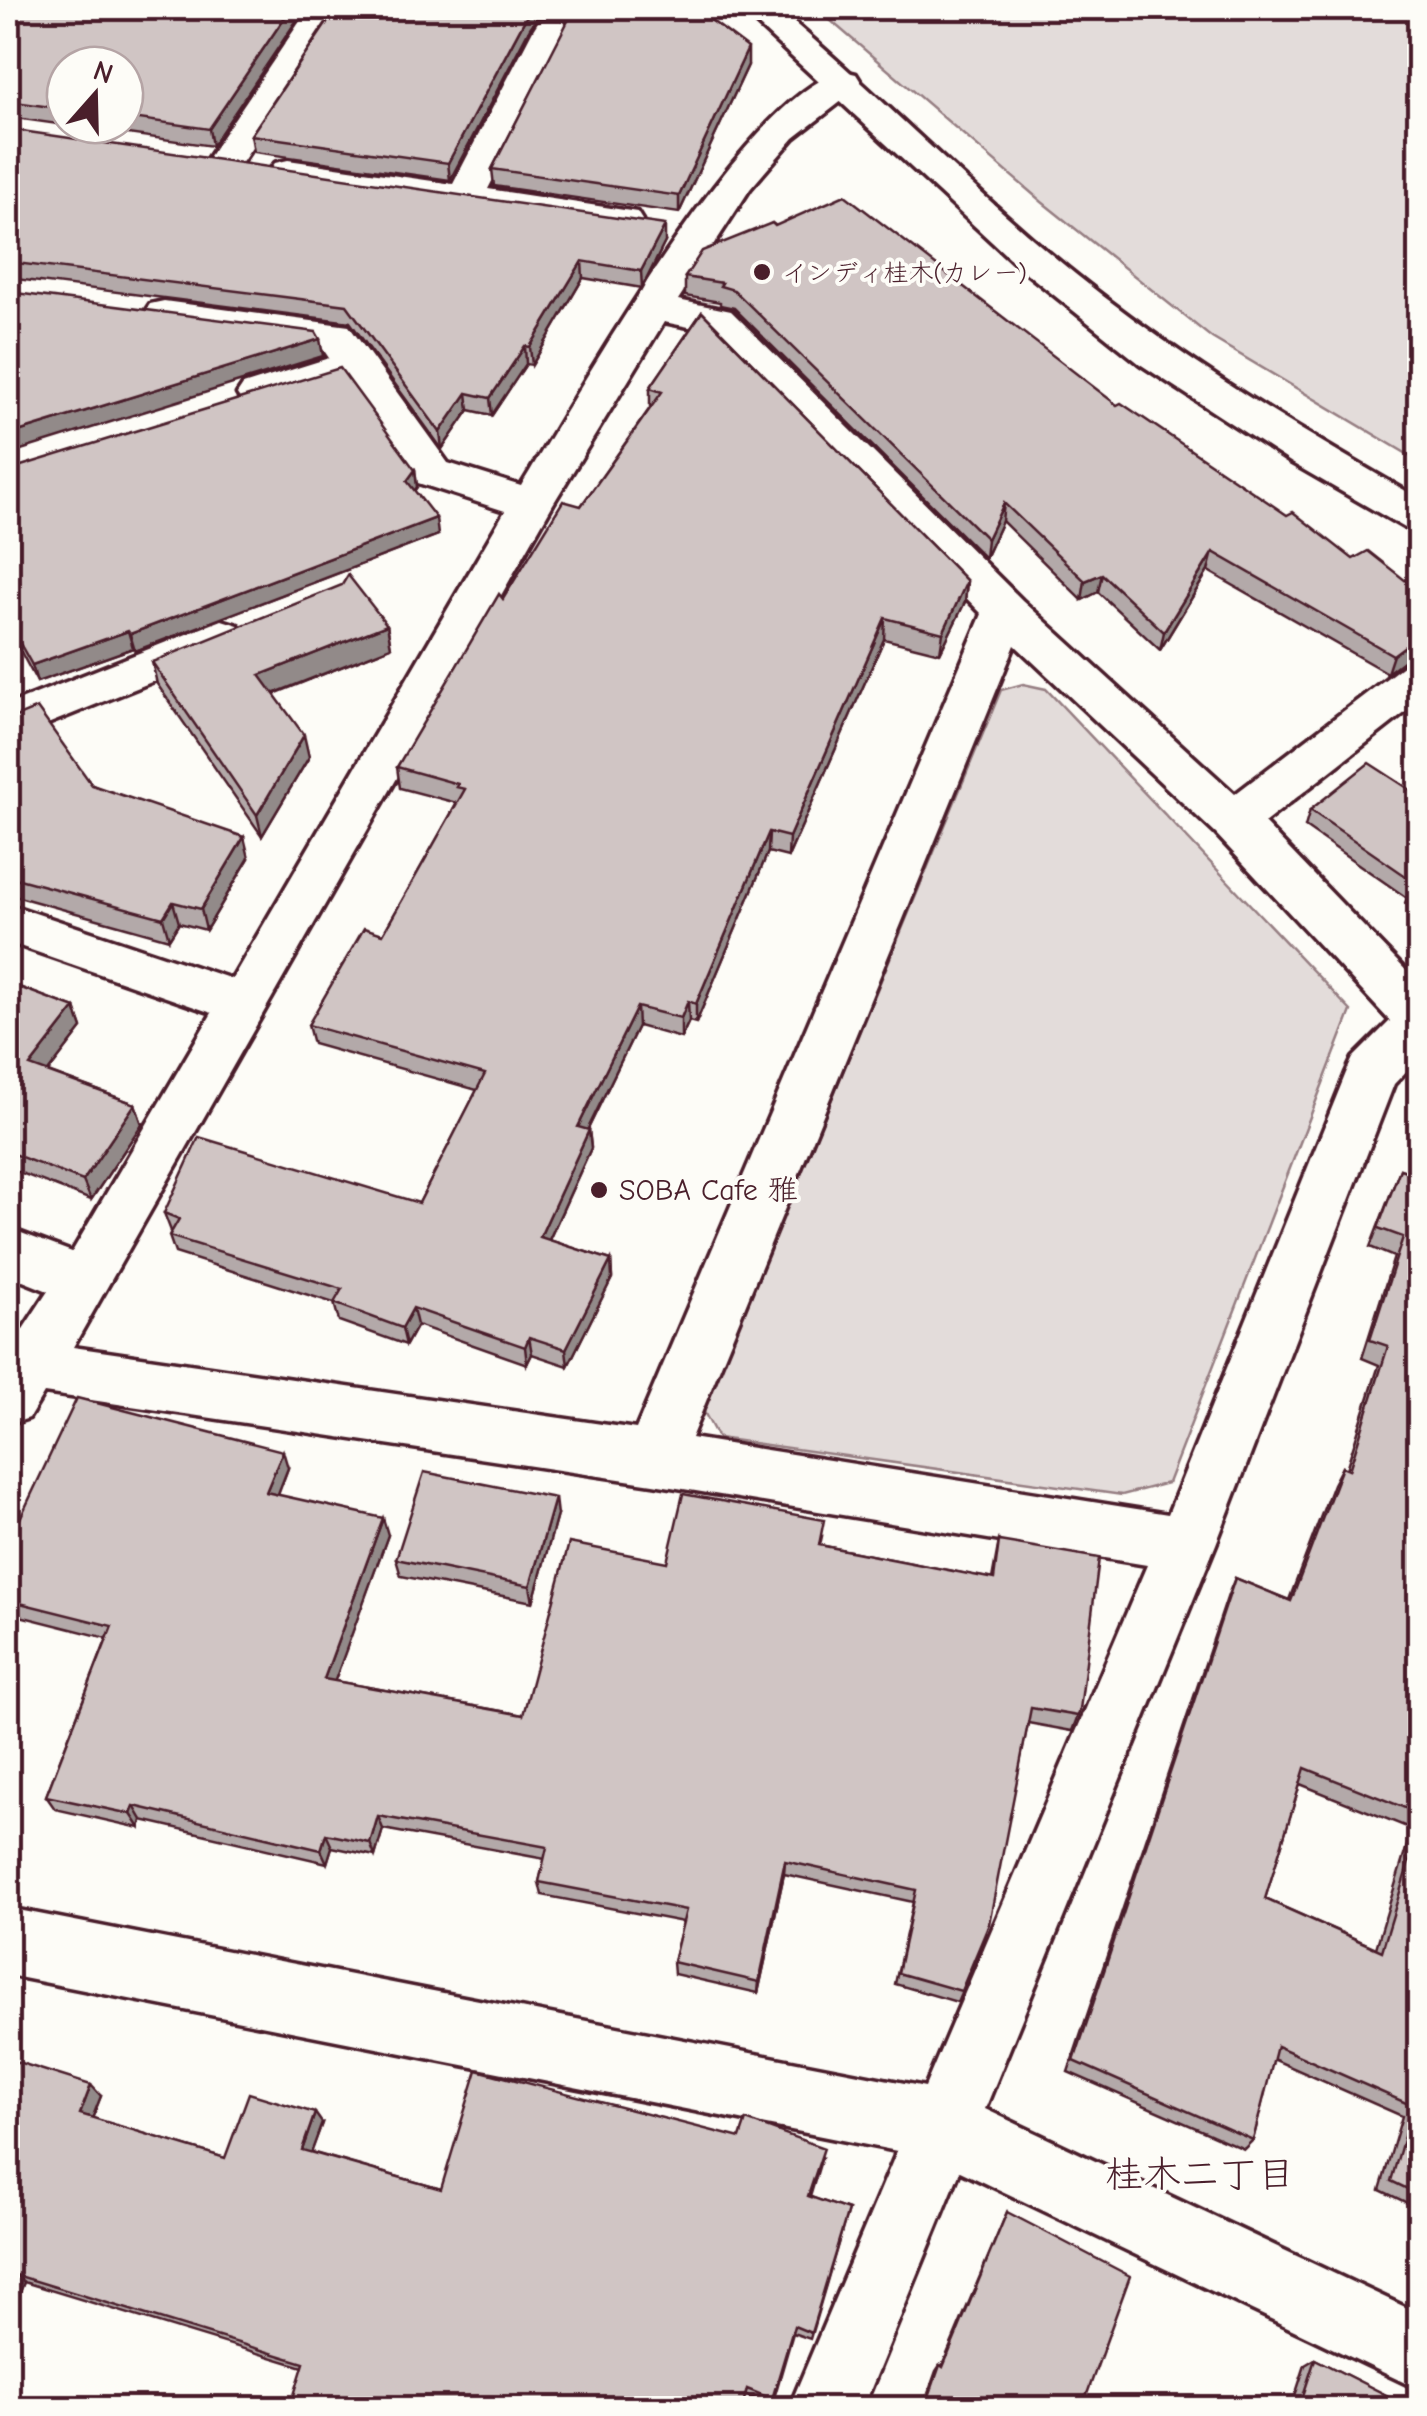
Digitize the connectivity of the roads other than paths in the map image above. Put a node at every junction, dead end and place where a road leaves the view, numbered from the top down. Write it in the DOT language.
graph roads {
  1 [pos="756,8"];
  2 [pos="322,16"];
  3 [pos="552,30"];
  4 [pos="843,82"];
  5 [pos="184,156"];
  6 [pos="224,162"];
  7 [pos="466,195"];
  8 [pos="701,232"];
  9 [pos="653,307"];
  10 [pos="123,308"];
  11 [pos="353,364"];
  12 [pos="226,404"];
  13 [pos="531,504"];
  14 [pos="1420,518"];
  15 [pos="1006,610"];
  16 [pos="257,622"];
  17 [pos="1420,676"];
  18 [pos="8,724"];
  19 [pos="1233,820"];
  20 [pos="8,923"];
  21 [pos="244,1004"];
  22 [pos="1420,1021"];
  23 [pos="8,1250"];
  24 [pos="86,1281"];
  25 [pos="19,1383"];
  26 [pos="653,1458"];
  27 [pos="1186,1544"];
  28 [pos="8,1942"];
  29 [pos="941,2124"];
  30 [pos="1420,2353"];
  31 [pos="826,2408"];
  1 -- 4 [label="street"];
  2 -- 6 [label="street"];
  3 -- 7 [label="street"];
  4 -- 8 [label="street"];
  4 -- 14 [label="street"];
  5 -- 6 [label="street"];
  6 -- 7 [label="street"];
  7 -- 8 [label="street"];
  8 -- 9 [label="street"];
  9 -- 13 [label="street"];
  9 -- 15 [label="street"];
  10 -- 11 [label="street"];
  11 -- 12 [label="street"];
  11 -- 13 [label="street"];
  13 -- 21 [label="street"];
  15 -- 19 [label="street"];
  15 -- 26 [label="street"];
  16 -- 18 [label="street"];
  17 -- 19 [label="street"];
  19 -- 22 [label="street"];
  20 -- 21 [label="street"];
  21 -- 24 [label="street"];
  22 -- 27 [label="street"];
  23 -- 24 [label="street"];
  24 -- 25 [label="street"];
  25 -- 26 [label="street"];
  26 -- 27 [label="street"];
  27 -- 29 [label="street"];
  28 -- 29 [label="street"];
  29 -- 30 [label="street"];
  29 -- 31 [label="street"];
}
